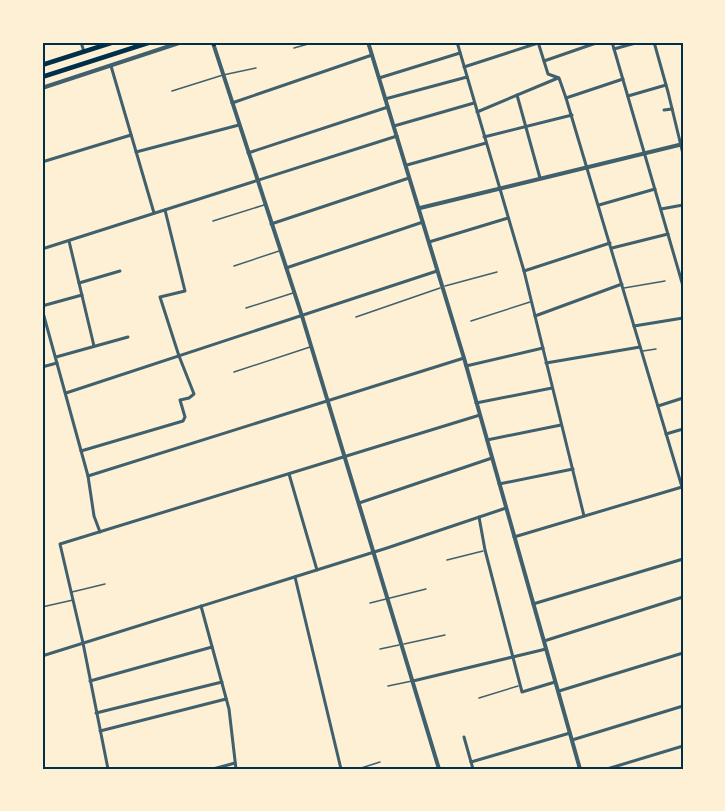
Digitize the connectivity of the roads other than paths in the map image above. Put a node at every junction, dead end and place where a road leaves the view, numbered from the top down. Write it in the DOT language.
graph roads {
  1 [pos="81,42"];
  2 [pos="114,42"];
  3 [pos="151,42"];
  4 [pos="182,42"];
  5 [pos="315,42"];
  6 [pos="368,42"];
  7 [pos="457,42"];
  8 [pos="538,42"];
  9 [pos="598,42"];
  10 [pos="612,42"];
  11 [pos="639,42"];
  12 [pos="654,42"];
  13 [pos="212,43"];
  14 [pos="137,46"];
  15 [pos="294,48"];
  16 [pos="614,49"];
  17 [pos="84,52"];
  18 [pos="460,52"];
  19 [pos="372,55"];
  20 [pos="140,56"];
  21 [pos="544,61"];
  22 [pos="42,65"];
  23 [pos="111,66"];
  24 [pos="464,67"];
  25 [pos="256,68"];
  26 [pos="223,75"];
  27 [pos="42,77"];
  28 [pos="467,77"];
  29 [pos="379,78"];
  30 [pos="558,78"];
  31 [pos="623,79"];
  32 [pos="666,85"];
  33 [pos="42,88"];
  34 [pos="172,91"];
  35 [pos="517,95"];
  36 [pos="628,96"];
  37 [pos="386,99"];
  38 [pos="566,99"];
  39 [pos="232,103"];
  40 [pos="474,103"];
  41 [pos="388,106"];
  42 [pos="672,109"];
  43 [pos="664,111"];
  44 [pos="477,112"];
  45 [pos="572,115"];
  46 [pos="239,124"];
  47 [pos="394,126"];
  48 [pos="525,126"];
  49 [pos="131,135"];
  50 [pos="397,136"];
  51 [pos="484,137"];
  52 [pos="486,143"];
  53 [pos="682,145"];
  54 [pos="136,152"];
  55 [pos="248,153"];
  56 [pos="645,153"];
  57 [pos="683,154"];
  58 [pos="42,162"];
  59 [pos="406,165"];
  60 [pos="588,166"];
  61 [pos="410,178"];
  62 [pos="540,178"];
  63 [pos="257,181"];
  64 [pos="499,189"];
  65 [pos="655,189"];
  66 [pos="265,205"];
  67 [pos="599,205"];
  68 [pos="683,205"];
  69 [pos="420,208"];
  70 [pos="661,209"];
  71 [pos="165,210"];
  72 [pos="154,213"];
  73 [pos="508,218"];
  74 [pos="213,221"];
  75 [pos="423,222"];
  76 [pos="271,224"];
  77 [pos="668,234"];
  78 [pos="69,241"];
  79 [pos="429,242"];
  80 [pos="610,243"];
  81 [pos="612,248"];
  82 [pos="42,249"];
  83 [pos="280,251"];
  84 [pos="234,266"];
  85 [pos="286,268"];
  86 [pos="120,271"];
  87 [pos="437,271"];
  88 [pos="524,271"];
  89 [pos="497,272"];
  90 [pos="665,281"];
  91 [pos="79,283"];
  92 [pos="623,286"];
  93 [pos="683,286"];
  94 [pos="442,287"];
  95 [pos="294,292"];
  96 [pos="82,295"];
  97 [pos="531,302"];
  98 [pos="42,308"];
  99 [pos="246,308"];
  100 [pos="302,316"];
  101 [pos="535,316"];
  102 [pos="356,317"];
  103 [pos="683,318"];
  104 [pos="471,321"];
  105 [pos="634,326"];
  106 [pos="49,332"];
  107 [pos="42,333"];
  108 [pos="128,337"];
  109 [pos="94,346"];
  110 [pos="311,347"];
  111 [pos="640,347"];
  112 [pos="543,348"];
  113 [pos="656,349"];
  114 [pos="642,351"];
  115 [pos="179,356"];
  116 [pos="56,357"];
  117 [pos="464,358"];
  118 [pos="57,363"];
  119 [pos="546,363"];
  120 [pos="466,366"];
  121 [pos="42,367"];
  122 [pos="234,372"];
  123 [pos="552,388"];
  124 [pos="66,393"];
  125 [pos="683,398"];
  126 [pos="327,400"];
  127 [pos="476,402"];
  128 [pos="658,406"];
  129 [pos="480,415"];
  130 [pos="562,425"];
  131 [pos="683,429"];
  132 [pos="666,434"];
  133 [pos="487,440"];
  134 [pos="81,451"];
  135 [pos="345,457"];
  136 [pos="492,458"];
  137 [pos="573,469"];
  138 [pos="289,474"];
  139 [pos="88,476"];
  140 [pos="499,484"];
  141 [pos="682,487"];
  142 [pos="359,503"];
  143 [pos="506,508"];
  144 [pos="584,516"];
  145 [pos="479,518"];
  146 [pos="100,532"];
  147 [pos="514,537"];
  148 [pos="484,550"];
  149 [pos="374,552"];
  150 [pos="447,560"];
  151 [pos="683,560"];
  152 [pos="317,570"];
  153 [pos="295,577"];
  154 [pos="105,584"];
  155 [pos="426,589"];
  156 [pos="71,592"];
  157 [pos="387,597"];
  158 [pos="683,597"];
  159 [pos="73,600"];
  160 [pos="370,603"];
  161 [pos="533,604"];
  162 [pos="201,606"];
  163 [pos="42,607"];
  164 [pos="445,635"];
  165 [pos="544,641"];
  166 [pos="83,643"];
  167 [pos="401,644"];
  168 [pos="212,647"];
  169 [pos="380,649"];
  170 [pos="546,650"];
  171 [pos="683,653"];
  172 [pos="42,656"];
  173 [pos="513,657"];
  174 [pos="90,681"];
  175 [pos="413,681"];
  176 [pos="222,682"];
  177 [pos="555,682"];
  178 [pos="388,686"];
  179 [pos="520,686"];
  180 [pos="558,691"];
  181 [pos="479,698"];
  182 [pos="226,699"];
  183 [pos="683,706"];
  184 [pos="96,713"];
  185 [pos="100,731"];
  186 [pos="570,733"];
  187 [pos="464,737"];
  188 [pos="572,740"];
  189 [pos="683,746"];
  190 [pos="380,762"];
  191 [pos="471,762"];
  192 [pos="235,763"];
  193 [pos="108,769"];
  194 [pos="213,769"];
  195 [pos="236,769"];
  196 [pos="341,769"];
  197 [pos="358,769"];
  198 [pos="439,769"];
  199 [pos="473,769"];
  200 [pos="580,769"];
  201 [pos="607,769"];
  1 -- 17 [label="street"];
  2 -- 17 [label="main road"];
  3 -- 14 [label="main road"];
  4 -- 20 [label="street"];
  5 -- 15 [label="lane"];
  6 -- 19 [label="street"];
  7 -- 18 [label="street"];
  8 -- 21 [label="street"];
  8 -- 24 [label="street"];
  9 -- 21 [label="street"];
  10 -- 16 [label="street"];
  11 -- 16 [label="street"];
  12 -- 32 [label="street"];
  13 -- 26 [label="street"];
  14 -- 20 [label="street"];
  14 -- 27 [label="main road"];
  16 -- 31 [label="street"];
  17 -- 22 [label="main road"];
  18 -- 24 [label="street"];
  18 -- 29 [label="street"];
  19 -- 29 [label="street"];
  19 -- 39 [label="street"];
  20 -- 23 [label="street"];
  21 -- 30 [label="street"];
  23 -- 33 [label="street"];
  23 -- 49 [label="street"];
  24 -- 28 [label="street"];
  25 -- 26 [label="lane"];
  26 -- 34 [label="lane"];
  26 -- 39 [label="street"];
  28 -- 37 [label="street"];
  28 -- 40 [label="street"];
  29 -- 37 [label="street"];
  30 -- 35 [label="street"];
  30 -- 38 [label="street"];
  31 -- 36 [label="street"];
  31 -- 38 [label="street"];
  32 -- 36 [label="street"];
  32 -- 42 [label="street"];
  35 -- 44 [label="street"];
  35 -- 48 [label="street"];
  36 -- 56 [label="street"];
  37 -- 41 [label="street"];
  38 -- 45 [label="street"];
  39 -- 46 [label="street"];
  40 -- 44 [label="street"];
  40 -- 47 [label="street"];
  41 -- 47 [label="street"];
  41 -- 55 [label="street"];
  42 -- 43 [label="street"];
  42 -- 53 [label="street"];
  44 -- 51 [label="street"];
  45 -- 48 [label="street"];
  45 -- 60 [label="street"];
  46 -- 54 [label="street"];
  46 -- 55 [label="street"];
  47 -- 50 [label="street"];
  48 -- 51 [label="street"];
  48 -- 62 [label="street"];
  49 -- 54 [label="street"];
  49 -- 58 [label="street"];
  50 -- 59 [label="street"];
  50 -- 63 [label="street"];
  51 -- 52 [label="street"];
  52 -- 59 [label="street"];
  52 -- 64 [label="street"];
  53 -- 56 [label="street"];
  53 -- 57 [label="street"];
  54 -- 72 [label="street"];
  55 -- 63 [label="street"];
  56 -- 60 [label="street"];
  56 -- 65 [label="street"];
  59 -- 61 [label="street"];
  60 -- 62 [label="street"];
  60 -- 67 [label="street"];
  61 -- 69 [label="street"];
  61 -- 76 [label="street"];
  62 -- 64 [label="street"];
  63 -- 66 [label="street"];
  63 -- 71 [label="street"];
  64 -- 69 [label="street"];
  64 -- 73 [label="street"];
  65 -- 67 [label="street"];
  65 -- 70 [label="street"];
  66 -- 74 [label="lane"];
  66 -- 76 [label="street"];
  67 -- 80 [label="street"];
  68 -- 70 [label="street"];
  69 -- 75 [label="street"];
  70 -- 77 [label="street"];
  71 -- 72 [label="street"];
  71 -- 115 [label="street"];
  72 -- 78 [label="street"];
  73 -- 79 [label="street"];
  73 -- 88 [label="street"];
  75 -- 79 [label="street"];
  75 -- 85 [label="street"];
  76 -- 83 [label="street"];
  77 -- 81 [label="street"];
  77 -- 93 [label="street"];
  78 -- 82 [label="street"];
  78 -- 91 [label="street"];
  79 -- 87 [label="street"];
  80 -- 81 [label="street"];
  80 -- 88 [label="street"];
  81 -- 92 [label="street"];
  83 -- 84 [label="lane"];
  83 -- 85 [label="street"];
  85 -- 95 [label="street"];
  86 -- 91 [label="street"];
  87 -- 94 [label="street"];
  87 -- 100 [label="street"];
  88 -- 97 [label="street"];
  89 -- 94 [label="lane"];
  90 -- 92 [label="lane"];
  91 -- 96 [label="street"];
  92 -- 101 [label="street"];
  92 -- 105 [label="street"];
  94 -- 102 [label="lane"];
  94 -- 117 [label="street"];
  95 -- 99 [label="lane"];
  95 -- 100 [label="street"];
  96 -- 98 [label="street"];
  96 -- 109 [label="street"];
  97 -- 101 [label="street"];
  97 -- 104 [label="lane"];
  98 -- 106 [label="street"];
  100 -- 110 [label="street"];
  100 -- 115 [label="street"];
  101 -- 112 [label="street"];
  103 -- 105 [label="street"];
  105 -- 111 [label="street"];
  106 -- 107 [label="street"];
  106 -- 116 [label="street"];
  108 -- 109 [label="street"];
  109 -- 116 [label="street"];
  110 -- 122 [label="lane"];
  110 -- 126 [label="street"];
  111 -- 114 [label="street"];
  111 -- 119 [label="street"];
  112 -- 119 [label="street"];
  112 -- 120 [label="street"];
  113 -- 114 [label="lane"];
  114 -- 128 [label="street"];
  115 -- 124 [label="street"];
  115 -- 134 [label="street"];
  116 -- 118 [label="street"];
  117 -- 120 [label="street"];
  117 -- 126 [label="street"];
  118 -- 121 [label="street"];
  118 -- 124 [label="street"];
  119 -- 123 [label="street"];
  120 -- 127 [label="street"];
  123 -- 127 [label="street"];
  123 -- 130 [label="street"];
  124 -- 134 [label="street"];
  125 -- 128 [label="street"];
  126 -- 135 [label="street"];
  126 -- 139 [label="street"];
  127 -- 129 [label="street"];
  128 -- 132 [label="street"];
  129 -- 133 [label="street"];
  129 -- 135 [label="street"];
  130 -- 133 [label="street"];
  130 -- 137 [label="street"];
  131 -- 132 [label="street"];
  132 -- 141 [label="street"];
  133 -- 136 [label="street"];
  134 -- 139 [label="street"];
  135 -- 138 [label="street"];
  135 -- 142 [label="street"];
  136 -- 140 [label="street"];
  136 -- 142 [label="street"];
  137 -- 140 [label="street"];
  137 -- 144 [label="street"];
  138 -- 146 [label="street"];
  138 -- 152 [label="street"];
  139 -- 146 [label="street"];
  140 -- 143 [label="street"];
  141 -- 144 [label="street"];
  142 -- 149 [label="street"];
  143 -- 145 [label="street"];
  143 -- 147 [label="street"];
  144 -- 147 [label="street"];
  145 -- 148 [label="street"];
  145 -- 149 [label="street"];
  146 -- 156 [label="street"];
  147 -- 161 [label="street"];
  148 -- 150 [label="lane"];
  148 -- 173 [label="street"];
  149 -- 152 [label="street"];
  149 -- 157 [label="street"];
  151 -- 161 [label="street"];
  152 -- 153 [label="street"];
  153 -- 162 [label="street"];
  153 -- 196 [label="street"];
  154 -- 156 [label="lane"];
  155 -- 157 [label="lane"];
  156 -- 159 [label="street"];
  157 -- 160 [label="lane"];
  157 -- 167 [label="street"];
  158 -- 165 [label="street"];
  159 -- 163 [label="lane"];
  159 -- 166 [label="street"];
  161 -- 165 [label="street"];
  162 -- 166 [label="street"];
  162 -- 168 [label="street"];
  164 -- 167 [label="lane"];
  165 -- 170 [label="street"];
  166 -- 172 [label="street"];
  166 -- 174 [label="street"];
  167 -- 169 [label="lane"];
  167 -- 175 [label="street"];
  168 -- 174 [label="street"];
  168 -- 176 [label="street"];
  170 -- 173 [label="street"];
  170 -- 177 [label="street"];
  171 -- 180 [label="street"];
  173 -- 175 [label="street"];
  173 -- 179 [label="street"];
  174 -- 184 [label="street"];
  175 -- 178 [label="lane"];
  175 -- 198 [label="street"];
  176 -- 182 [label="street"];
  176 -- 184 [label="street"];
  177 -- 179 [label="street"];
  177 -- 180 [label="street"];
  179 -- 181 [label="lane"];
  180 -- 186 [label="street"];
  182 -- 185 [label="street"];
  182 -- 192 [label="street"];
  183 -- 188 [label="street"];
  184 -- 185 [label="street"];
  185 -- 193 [label="street"];
  186 -- 188 [label="street"];
  186 -- 191 [label="street"];
  187 -- 191 [label="street"];
  188 -- 200 [label="street"];
  189 -- 201 [label="street"];
  190 -- 197 [label="lane"];
  191 -- 199 [label="street"];
  192 -- 194 [label="street"];
  192 -- 195 [label="street"];
}
